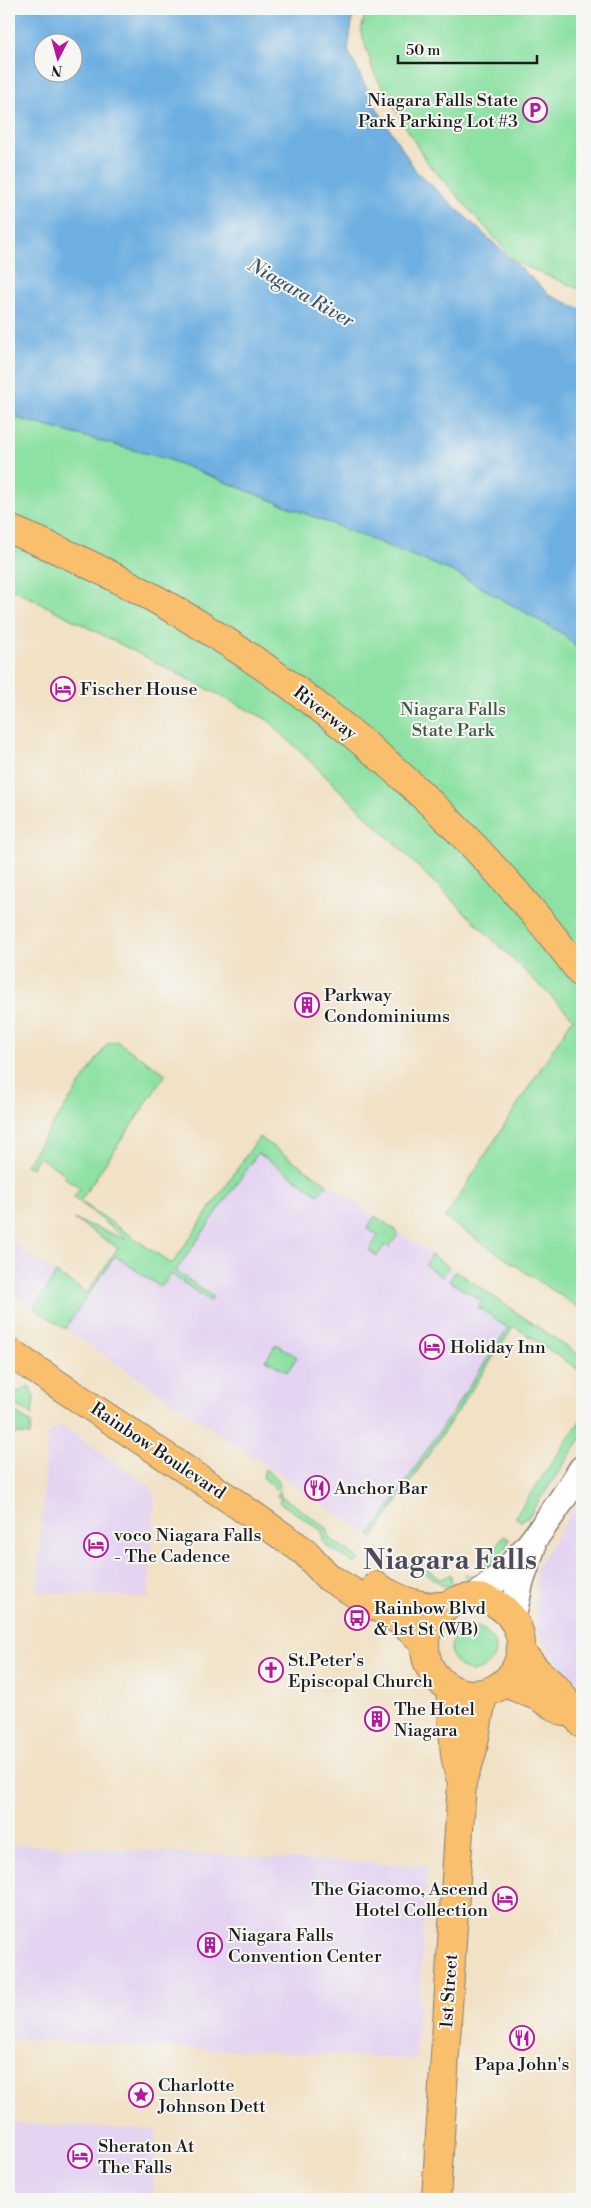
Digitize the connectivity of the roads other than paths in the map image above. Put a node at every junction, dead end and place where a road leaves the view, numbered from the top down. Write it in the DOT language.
graph roads {
  1 [pos="9,529"];
  2 [pos="582,974"];
  3 [pos="9,1352"];
  4 [pos="582,1469"];
  5 [pos="535,1541"];
  6 [pos="305,1552"];
  7 [pos="462,1602"];
  8 [pos="512,1620"];
  9 [pos="425,1642"];
  10 [pos="521,1652"];
  11 [pos="494,1688"];
  12 [pos="450,1689"];
  13 [pos="582,1724"];
  14 [pos="462,1782"];
  15 [pos="436,2199"];
  1 -- 2 [label="main road, Riverway"];
  3 -- 6 [label="main road, Rainbow Boulevard"];
  4 -- 5 [label="street"];
  5 -- 7 [label="street"];
  5 -- 8 [label="street"];
  6 -- 7 [label="main road, Rainbow Boulevard"];
  6 -- 9 [label="main road, Rainbow Boulevard"];
  7 -- 8 [label="main road"];
  7 -- 9 [label="main road"];
  8 -- 10 [label="main road"];
  9 -- 12 [label="main road"];
  10 -- 11 [label="main road"];
  10 -- 13 [label="main road"];
  11 -- 12 [label="main road"];
  11 -- 13 [label="main road"];
  11 -- 14 [label="main road, 1st Street"];
  12 -- 14 [label="main road, 1st Street"];
  14 -- 15 [label="main road, 1st Street"];
}
